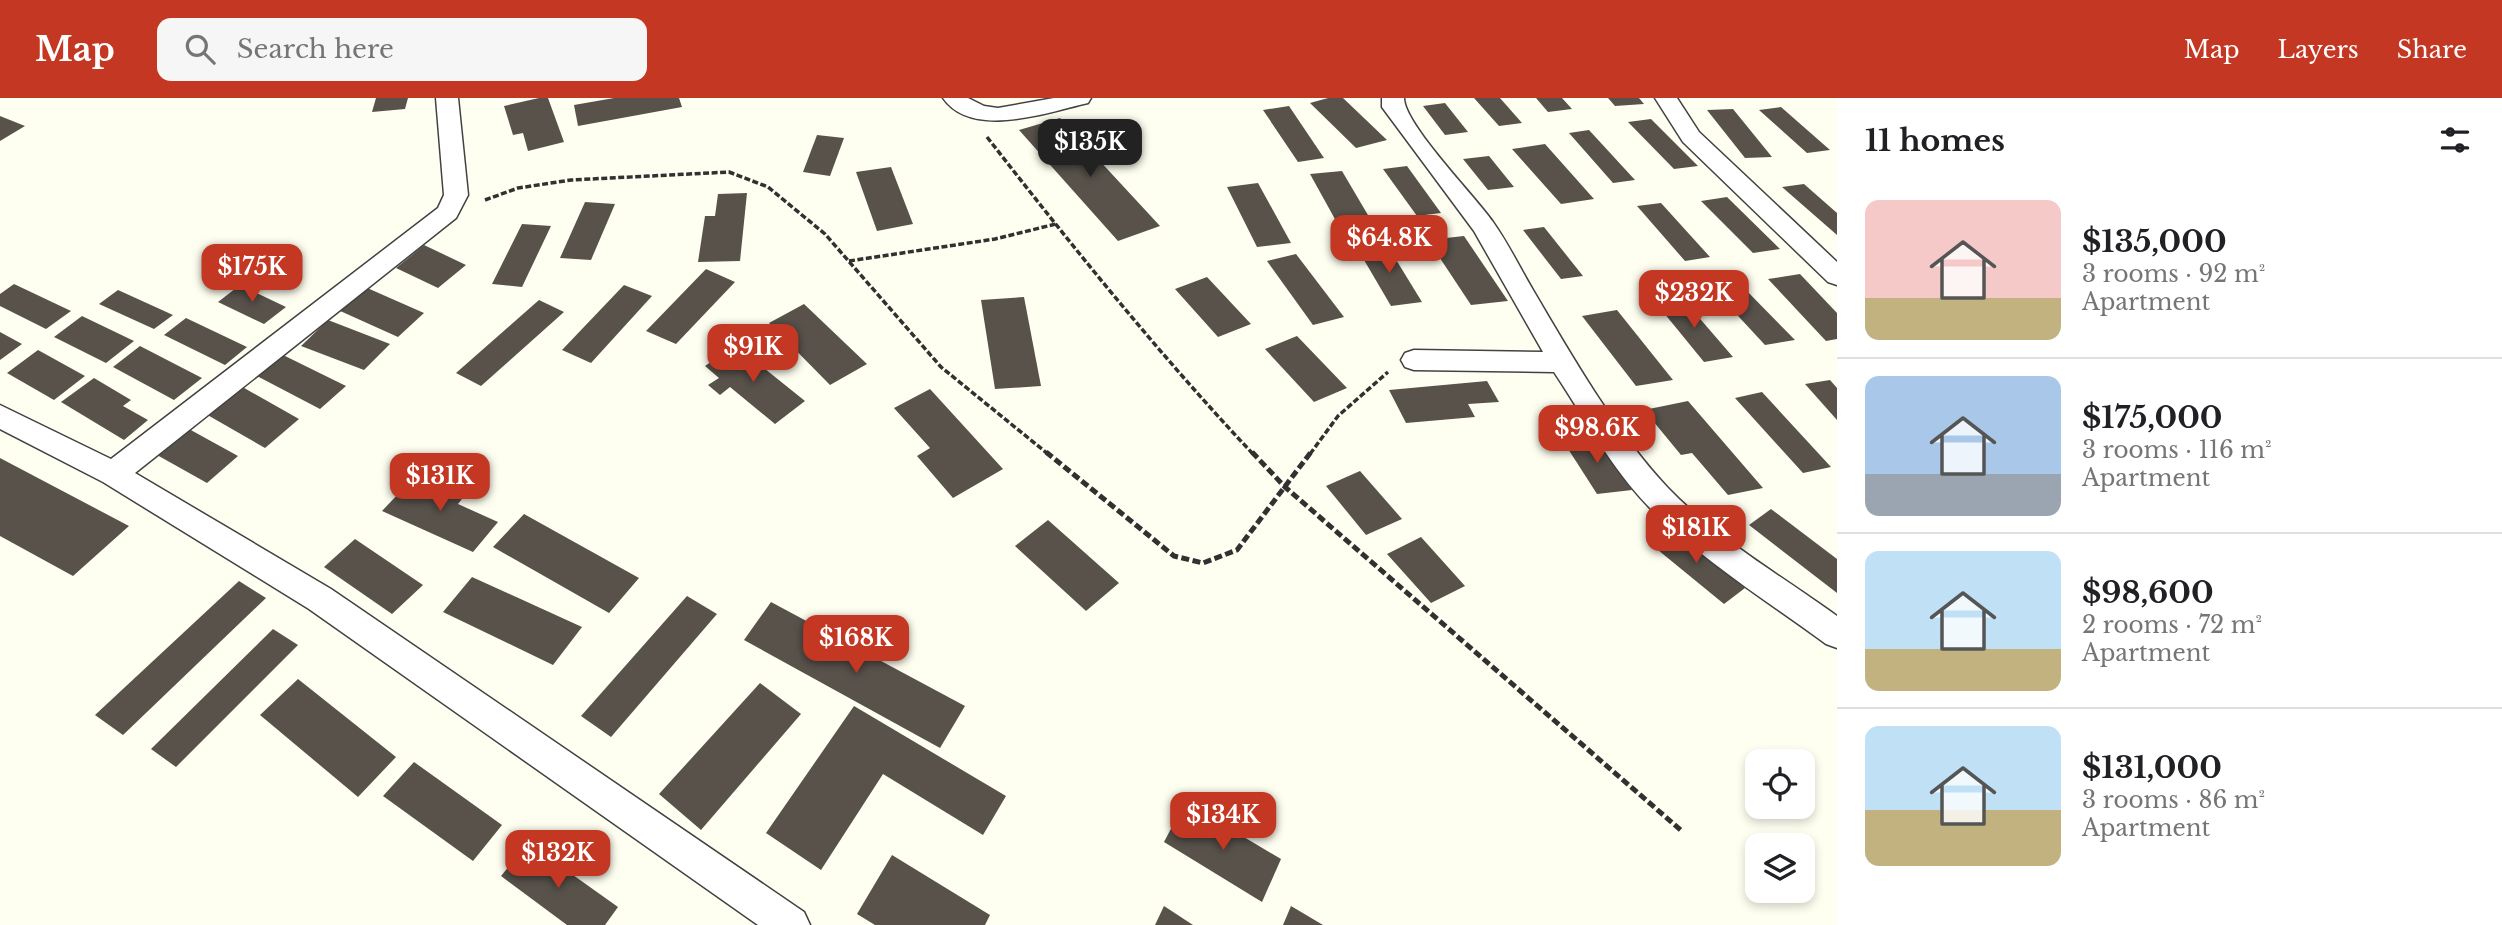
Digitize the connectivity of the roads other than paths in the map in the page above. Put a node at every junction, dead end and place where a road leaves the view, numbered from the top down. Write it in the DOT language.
graph roads {
  1 [pos="447,98"];
  2 [pos="1080,98"];
  3 [pos="1393,98"];
  4 [pos="1666,98"];
  5 [pos="956,100"];
  6 [pos="1837,276"];
  7 [pos="1414,360"];
  8 [pos="1562,362"];
  9 [pos="0,416"];
  10 [pos="113,474"];
  11 [pos="1837,634"];
  12 [pos="791,925"];
  1 -- 10 [label="street"];
  2 -- 5 [label="street"];
  3 -- 8 [label="street"];
  4 -- 6 [label="street"];
  7 -- 8 [label="street"];
  8 -- 11 [label="street"];
  9 -- 10 [label="street"];
  10 -- 12 [label="street"];
}
